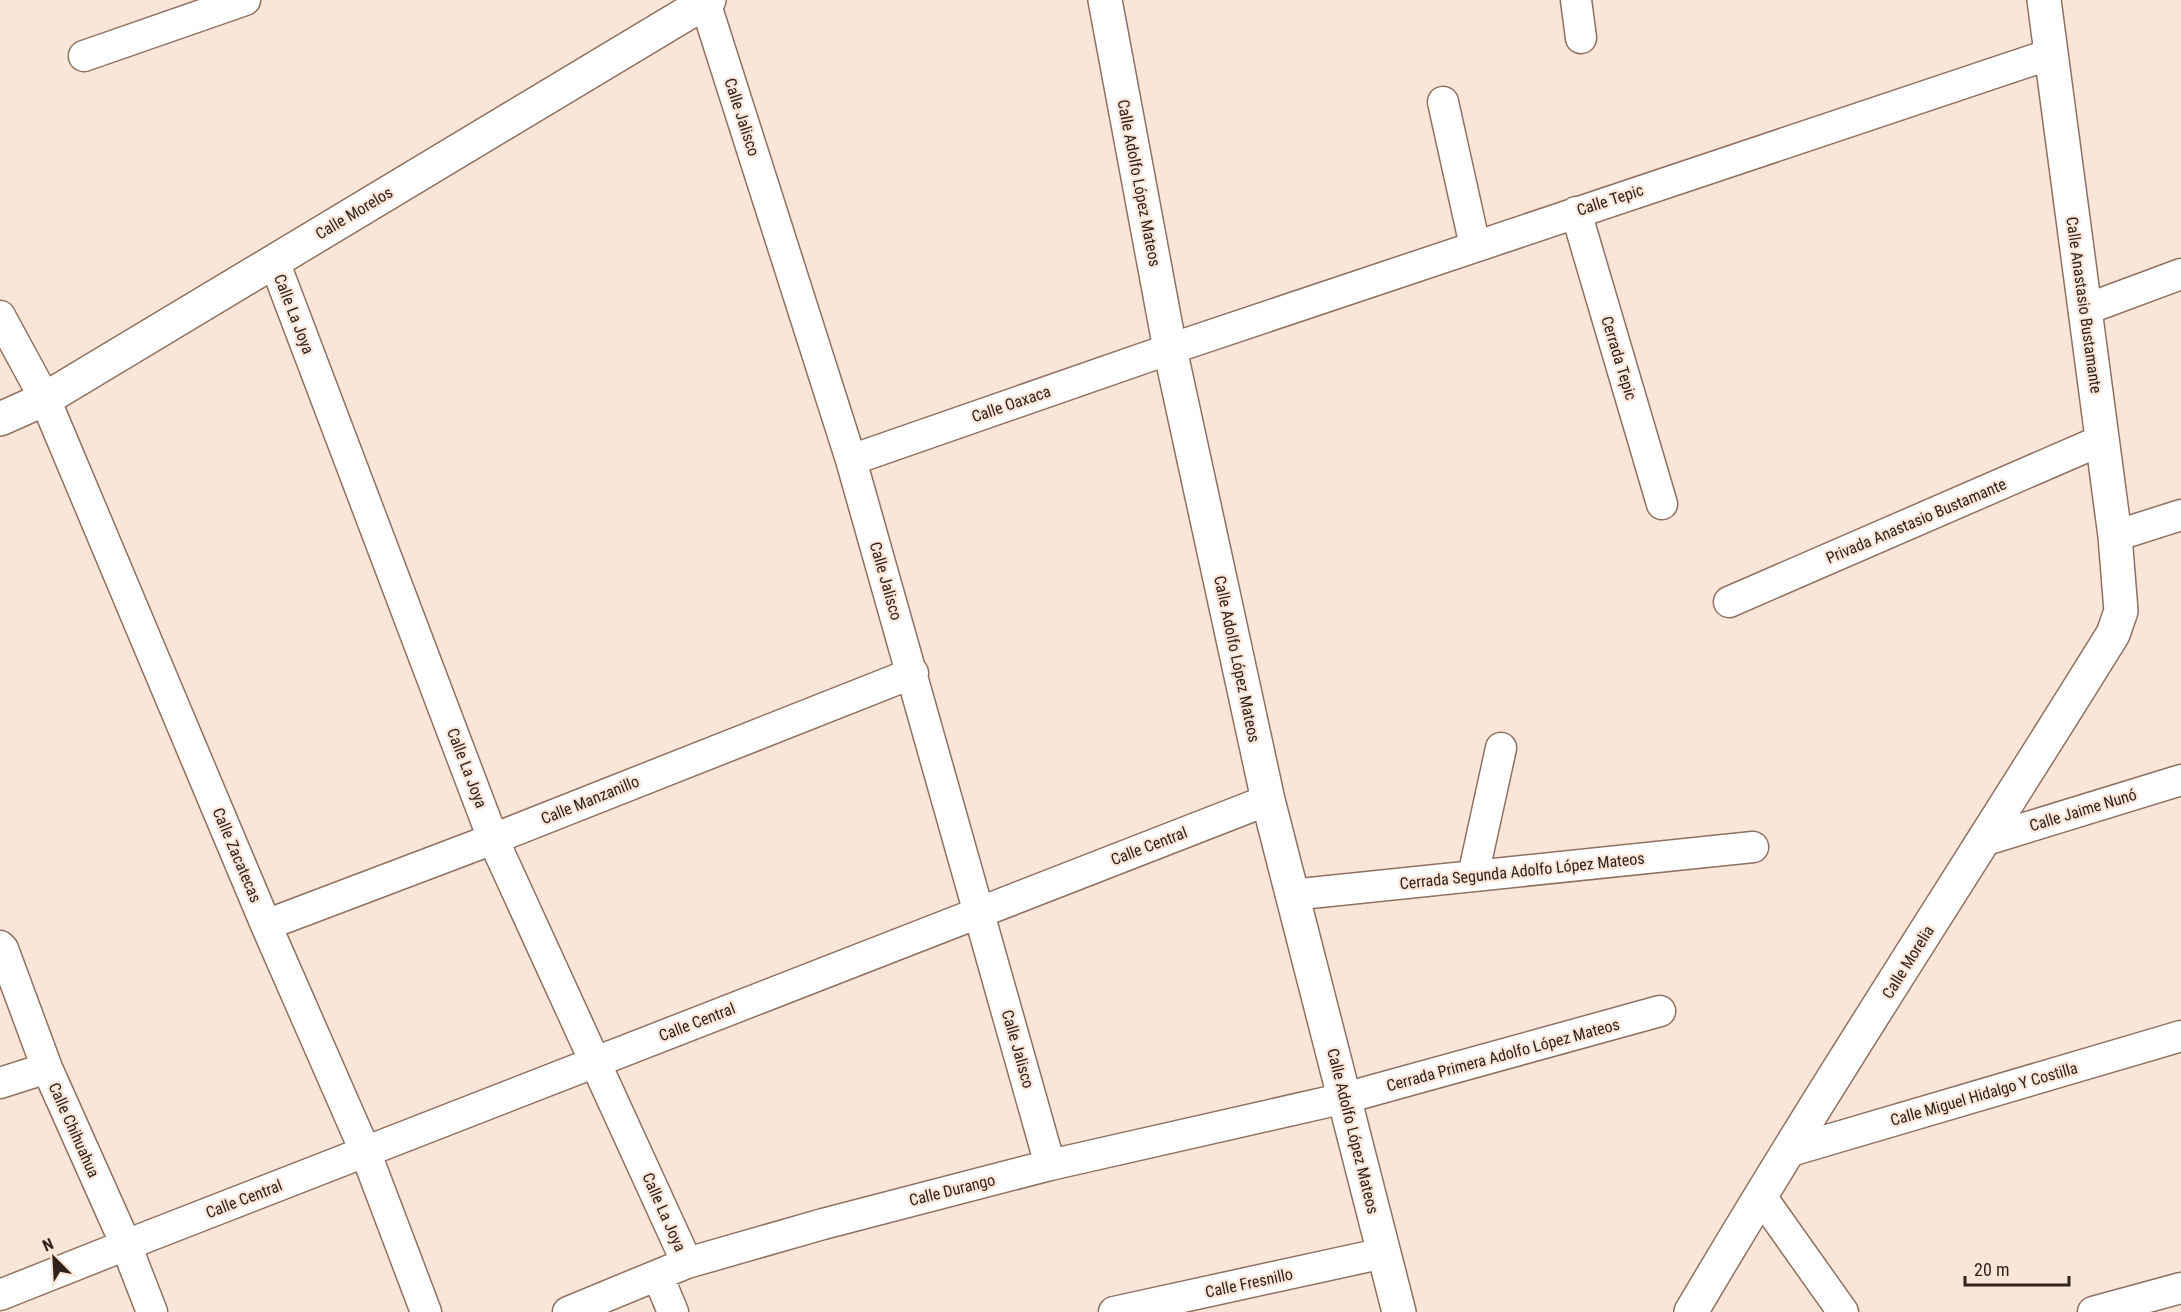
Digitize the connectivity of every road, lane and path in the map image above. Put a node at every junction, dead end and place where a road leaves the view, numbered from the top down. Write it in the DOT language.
graph roads {
  1 [pos="245,0"];
  2 [pos="1105,0"];
  3 [pos="1576,0"];
  4 [pos="2044,0"];
  5 [pos="707,1"];
  6 [pos="1581,38"];
  7 [pos="2051,54"];
  8 [pos="84,56"];
  9 [pos="1443,102"];
  10 [pos="1576,212"];
  11 [pos="1475,246"];
  12 [pos="274,261"];
  13 [pos="2181,274"];
  14 [pos="2084,310"];
  15 [pos="0,316"];
  16 [pos="1170,349"];
  17 [pos="45,399"];
  18 [pos="0,419"];
  19 [pos="2102,440"];
  20 [pos="851,460"];
  21 [pos="1662,504"];
  22 [pos="2181,516"];
  23 [pos="2115,536"];
  24 [pos="1730,602"];
  25 [pos="2121,610"];
  26 [pos="913,673"];
  27 [pos="1501,748"];
  28 [pos="2181,780"];
  29 [pos="1268,800"];
  30 [pos="494,838"];
  31 [pos="1986,840"];
  32 [pos="1753,847"];
  33 [pos="1473,876"];
  34 [pos="1291,895"];
  35 [pos="979,912"];
  36 [pos="266,925"];
  37 [pos="0,946"];
  38 [pos="1660,1011"];
  39 [pos="2181,1036"];
  40 [pos="597,1061"];
  41 [pos="47,1068"];
  42 [pos="0,1083"];
  43 [pos="1345,1098"];
  44 [pos="365,1151"];
  45 [pos="1787,1152"];
  46 [pos="1050,1165"];
  47 [pos="1760,1195"];
  48 [pos="126,1245"];
  49 [pos="1384,1253"];
  50 [pos="687,1263"];
  51 [pos="658,1276"];
  52 [pos="2181,1288"];
  53 [pos="0,1296"];
  54 [pos="152,1312"];
  55 [pos="426,1312"];
  56 [pos="568,1312"];
  57 [pos="673,1312"];
  58 [pos="1114,1312"];
  59 [pos="1399,1312"];
  60 [pos="1691,1312"];
  61 [pos="1842,1312"];
  62 [pos="2093,1312"];
  1 -- 8 [label="street"];
  2 -- 16 [label="street, Calle Adolfo López Mateos"];
  3 -- 6 [label="street"];
  4 -- 7 [label="street, Calle Anastasio Bustamante"];
  5 -- 12 [label="street, Calle Morelos"];
  5 -- 20 [label="street, Calle Jalisco"];
  7 -- 10 [label="street, Calle Tepic"];
  7 -- 14 [label="street, Calle Anastasio Bustamante"];
  9 -- 11 [label="street"];
  10 -- 11 [label="street, Calle Tepic"];
  10 -- 21 [label="street, Cerrada Tepic"];
  11 -- 16 [label="street, Calle Tepic"];
  12 -- 17 [label="street, Calle Morelos"];
  12 -- 30 [label="street, Calle La Joya"];
  13 -- 14 [label="street"];
  14 -- 19 [label="street, Calle Anastasio Bustamante"];
  15 -- 17 [label="street, Calle Zacatecas"];
  16 -- 20 [label="street, Calle Oaxaca"];
  16 -- 29 [label="street, Calle Adolfo López Mateos"];
  17 -- 18 [label="street, Calle Morelos"];
  17 -- 36 [label="street, Calle Zacatecas"];
  19 -- 23 [label="street, Calle Anastasio Bustamante"];
  19 -- 24 [label="street, Privada Anastasio Bustamante"];
  20 -- 26 [label="street, Calle Jalisco"];
  22 -- 23 [label="street"];
  23 -- 25 [label="street, Calle Anastasio Bustamante"];
  25 -- 31 [label="street, Calle Morelia"];
  26 -- 30 [label="street, Calle Manzanillo"];
  26 -- 35 [label="street, Calle Jalisco"];
  27 -- 33 [label="street"];
  28 -- 31 [label="street, Calle Jaime Nunó"];
  29 -- 34 [label="street, Calle Adolfo López Mateos"];
  29 -- 35 [label="street, Calle Central"];
  30 -- 36 [label="street, Calle Manzanillo"];
  30 -- 40 [label="street, Calle La Joya"];
  31 -- 45 [label="street, Calle Morelia"];
  32 -- 33 [label="street, Cerrada Segunda Adolfo López Mateos"];
  33 -- 34 [label="street, Cerrada Segunda Adolfo López Mateos"];
  34 -- 43 [label="street, Calle Adolfo López Mateos"];
  35 -- 40 [label="street, Calle Central"];
  35 -- 46 [label="street, Calle Jalisco"];
  36 -- 44 [label="street, Calle Zacatecas"];
  37 -- 41 [label="street, Calle Chihuahua"];
  38 -- 43 [label="street, Cerrada Primera Adolfo López Mateos"];
  39 -- 45 [label="street, Calle Miguel Hidalgo Y Costilla"];
  40 -- 44 [label="street, Calle Central"];
  40 -- 50 [label="street, Calle La Joya"];
  41 -- 42 [label="street"];
  41 -- 48 [label="street, Calle Chihuahua"];
  43 -- 46 [label="street, Calle Durango"];
  43 -- 49 [label="street, Calle Adolfo López Mateos"];
  44 -- 48 [label="street, Calle Central"];
  44 -- 55 [label="street, Calle Zacatecas"];
  45 -- 47 [label="street, Calle Morelia"];
  46 -- 50 [label="street, Calle Durango"];
  47 -- 60 [label="street, Calle Morelia"];
  47 -- 61 [label="street"];
  48 -- 53 [label="street, Calle Central"];
  48 -- 54 [label="street, Calle Chihuahua"];
  49 -- 58 [label="street, Calle Fresnillo"];
  49 -- 59 [label="street, Calle Adolfo López Mateos"];
  50 -- 51 [label="street, Calle Durango"];
  51 -- 56 [label="street, Calle Durango"];
  51 -- 57 [label="street"];
  52 -- 62 [label="street"];
}
